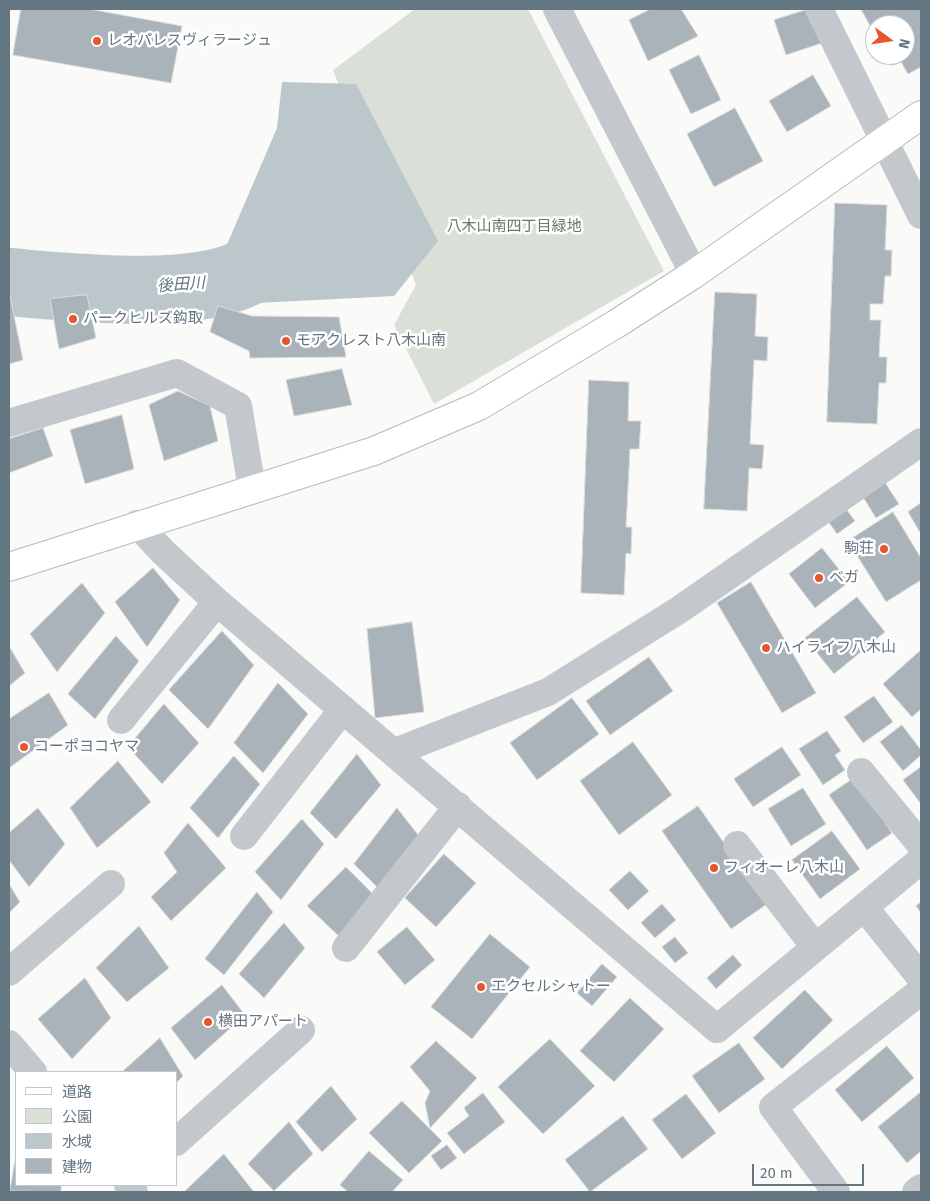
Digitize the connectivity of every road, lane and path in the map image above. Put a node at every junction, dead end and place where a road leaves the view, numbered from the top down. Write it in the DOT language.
graph roads {
  1 [pos="557,9"];
  2 [pos="819,9"];
  3 [pos="921,115"];
  4 [pos="886,140"];
  5 [pos="921,215"];
  6 [pos="694,274"];
  7 [pos="9,423"];
  8 [pos="921,442"];
  9 [pos="252,488"];
  10 [pos="137,524"];
  11 [pos="9,567"];
  12 [pos="217,602"];
  13 [pos="343,709"];
  14 [pos="121,720"];
  15 [pos="395,752"];
  16 [pos="862,772"];
  17 [pos="458,806"];
  18 [pos="244,836"];
  19 [pos="738,845"];
  20 [pos="921,845"];
  21 [pos="921,860"];
  22 [pos="111,884"];
  23 [pos="864,907"];
  24 [pos="815,947"];
  25 [pos="346,948"];
  26 [pos="9,972"];
  27 [pos="921,978"];
  28 [pos="921,990"];
  29 [pos="301,1030"];
  30 [pos="9,1044"];
  31 [pos="32,1071"];
  32 [pos="178,1140"];
  33 [pos="921,1188"];
  34 [pos="836,1192"];
  35 [pos="916,1192"];
  1 -- 6 [label="street"];
  2 -- 4 [label="street"];
  3 -- 4 [label="street"];
  4 -- 5 [label="street"];
  4 -- 6 [label="street"];
  6 -- 9 [label="street"];
  7 -- 9 [label="street"];
  8 -- 15 [label="street"];
  9 -- 10 [label="street"];
  10 -- 11 [label="street"];
  10 -- 12 [label="street"];
  12 -- 13 [label="street"];
  12 -- 14 [label="street"];
  13 -- 15 [label="street"];
  13 -- 18 [label="street"];
  15 -- 17 [label="street"];
  16 -- 20 [label="street"];
  17 -- 24 [label="street"];
  17 -- 25 [label="street"];
  19 -- 24 [label="street"];
  21 -- 23 [label="street"];
  22 -- 26 [label="street"];
  23 -- 24 [label="street"];
  23 -- 27 [label="street"];
  28 -- 34 [label="street"];
  29 -- 32 [label="street"];
  30 -- 31 [label="street"];
  33 -- 35 [label="street"];
}
